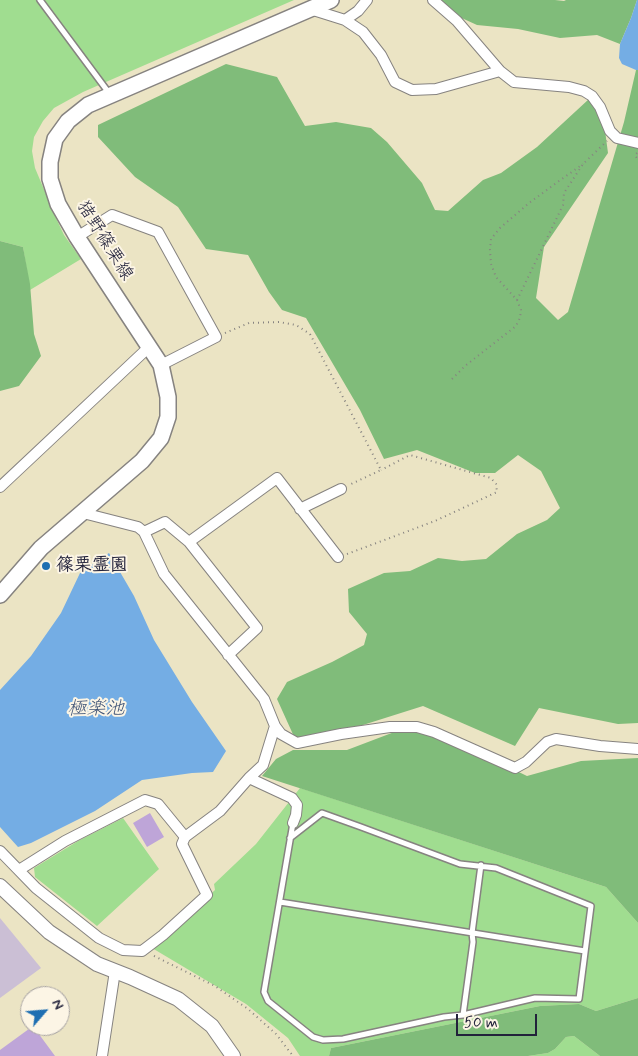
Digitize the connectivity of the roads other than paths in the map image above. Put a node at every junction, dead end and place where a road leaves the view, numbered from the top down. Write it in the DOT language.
graph roads {
  1 [pos="40,0"];
  2 [pos="331,0"];
  3 [pos="367,0"];
  4 [pos="433,0"];
  5 [pos="310,9"];
  6 [pos="345,20"];
  7 [pos="500,71"];
  8 [pos="110,95"];
  9 [pos="638,143"];
  10 [pos="77,237"];
  11 [pos="149,347"];
  12 [pos="161,364"];
  13 [pos="0,486"];
  14 [pos="341,489"];
  15 [pos="300,508"];
  16 [pos="82,513"];
  17 [pos="144,532"];
  18 [pos="189,542"];
  19 [pos="338,557"];
  20 [pos="0,595"];
  21 [pos="228,655"];
  22 [pos="275,726"];
  23 [pos="638,749"];
  24 [pos="249,778"];
  25 [pos="293,823"];
  26 [pos="185,837"];
  27 [pos="290,838"];
  28 [pos="0,851"];
  29 [pos="481,865"];
  30 [pos="19,870"];
  31 [pos="0,886"];
  32 [pos="280,902"];
  33 [pos="472,933"];
  34 [pos="585,951"];
  35 [pos="115,971"];
  36 [pos="463,1015"];
  37 [pos="102,1056"];
  38 [pos="233,1056"];
  1 -- 8 [label="lane"];
  2 -- 5 [label="main road, 猪野篠栗線"];
  3 -- 6 [label="street"];
  4 -- 7 [label="street"];
  5 -- 6 [label="street"];
  5 -- 8 [label="main road, 猪野篠栗線"];
  6 -- 7 [label="street"];
  7 -- 9 [label="street"];
  8 -- 10 [label="main road, 猪野篠栗線"];
  10 -- 11 [label="main road, 猪野篠栗線"];
  10 -- 12 [label="street"];
  11 -- 12 [label="main road, 猪野篠栗線"];
  11 -- 13 [label="street"];
  12 -- 16 [label="main road, 猪野篠栗線"];
  14 -- 15 [label="street"];
  15 -- 18 [label="street"];
  15 -- 19 [label="street"];
  16 -- 17 [label="street"];
  16 -- 20 [label="main road, 猪野篠栗線"];
  17 -- 18 [label="street"];
  17 -- 21 [label="street"];
  18 -- 21 [label="street"];
  21 -- 22 [label="street"];
  22 -- 23 [label="street"];
  22 -- 24 [label="street"];
  24 -- 25 [label="street"];
  24 -- 26 [label="street"];
  25 -- 27 [label="lane"];
  26 -- 30 [label="street"];
  26 -- 30 [label="street"];
  27 -- 29 [label="lane"];
  27 -- 32 [label="lane"];
  28 -- 30 [label="street"];
  29 -- 33 [label="lane"];
  29 -- 34 [label="lane"];
  31 -- 35 [label="street"];
  32 -- 33 [label="lane"];
  32 -- 36 [label="lane"];
  33 -- 34 [label="lane"];
  33 -- 36 [label="lane"];
  34 -- 36 [label="lane"];
  35 -- 37 [label="street"];
  35 -- 38 [label="street"];
}
